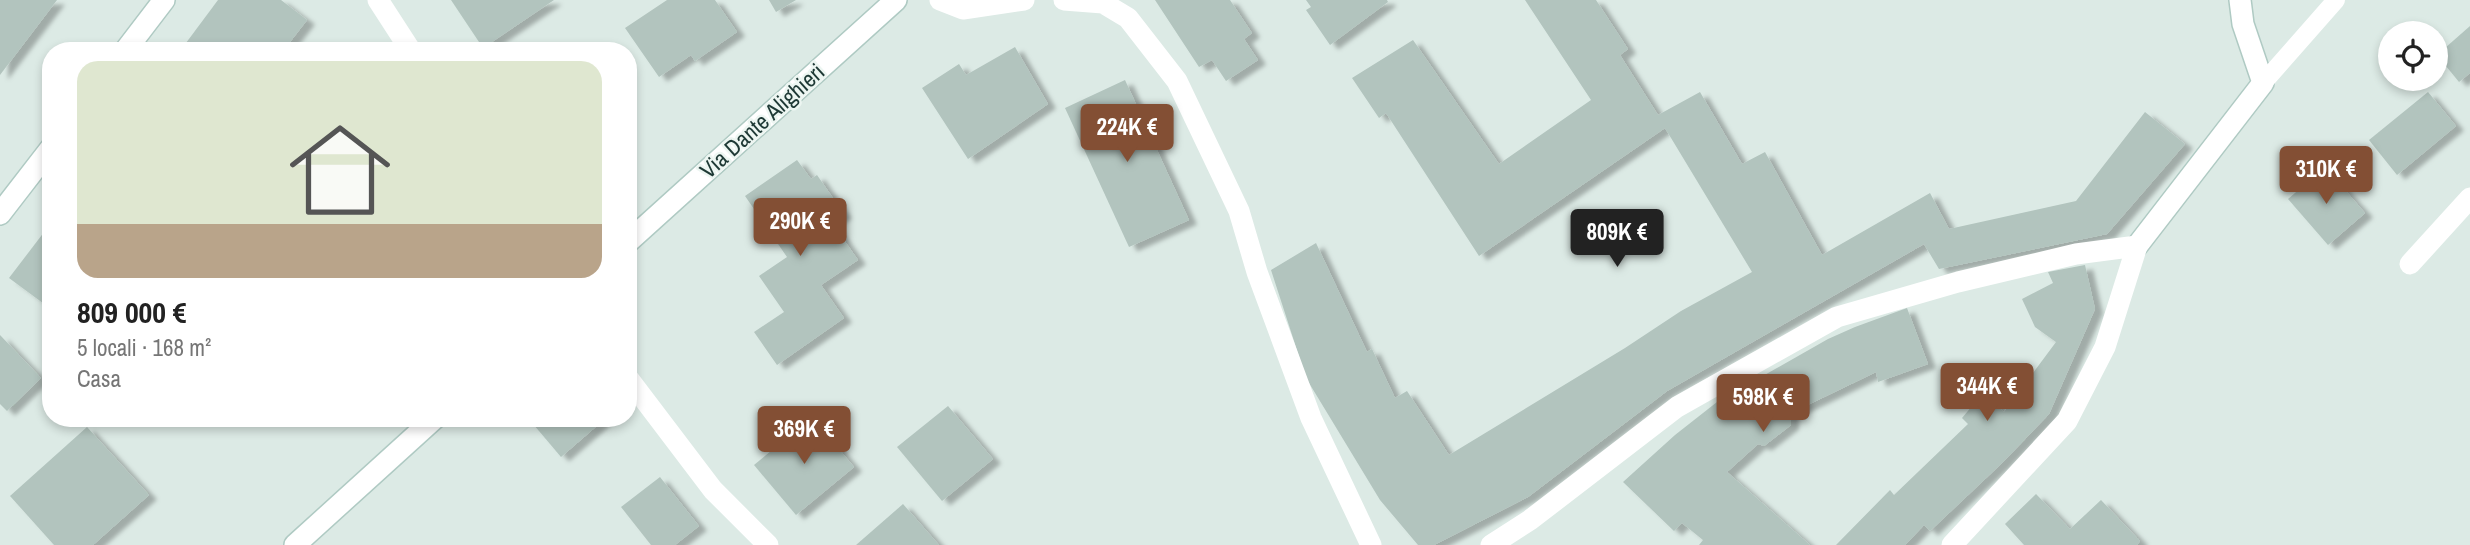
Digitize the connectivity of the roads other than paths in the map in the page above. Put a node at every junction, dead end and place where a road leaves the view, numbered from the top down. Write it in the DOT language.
graph roads {
  1 [pos="164,0"];
  2 [pos="379,0"];
  3 [pos="896,0"];
  4 [pos="940,0"];
  5 [pos="1024,0"];
  6 [pos="1064,0"];
  7 [pos="2240,0"];
  8 [pos="2336,0"];
  9 [pos="132,42"];
  10 [pos="405,42"];
  11 [pos="2263,83"];
  12 [pos="42,160"];
  13 [pos="2470,198"];
  14 [pos="0,214"];
  15 [pos="637,234"];
  16 [pos="2137,246"];
  17 [pos="2410,264"];
  18 [pos="637,390"];
  19 [pos="425,427"];
  20 [pos="1962,541"];
  21 [pos="295,545"];
  22 [pos="768,545"];
  23 [pos="1371,545"];
  24 [pos="1491,545"];
  1 -- 9 [label="street"];
  2 -- 10 [label="street"];
  3 -- 15 [label="street, Via Dante Alighieri"];
  4 -- 5 [label="street"];
  6 -- 23 [label="street"];
  7 -- 11 [label="street"];
  8 -- 11 [label="lane"];
  11 -- 16 [label="street"];
  12 -- 14 [label="street"];
  13 -- 17 [label="street"];
  16 -- 20 [label="street"];
  16 -- 24 [label="street"];
  18 -- 22 [label="street"];
  19 -- 21 [label="street"];
}
